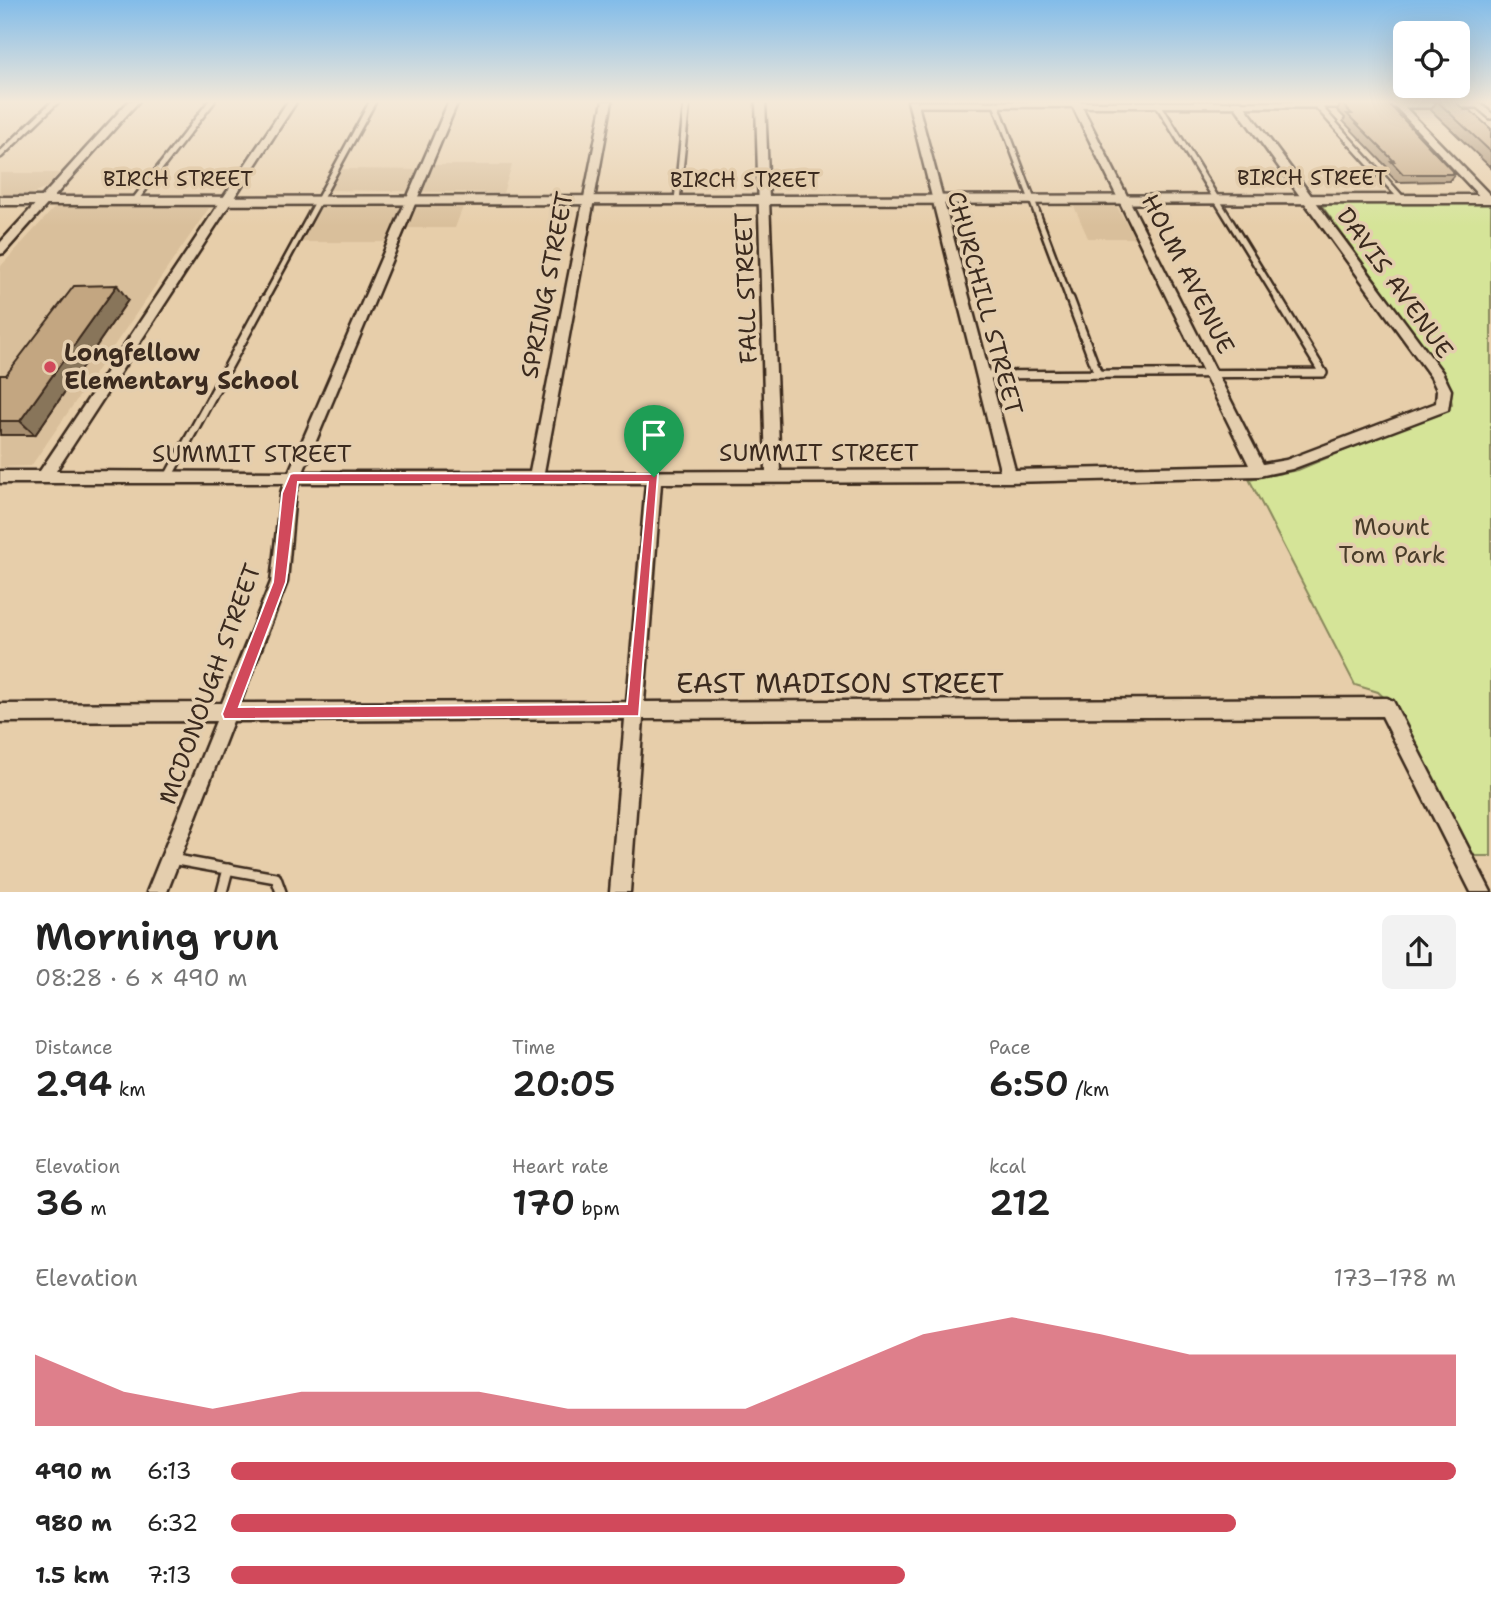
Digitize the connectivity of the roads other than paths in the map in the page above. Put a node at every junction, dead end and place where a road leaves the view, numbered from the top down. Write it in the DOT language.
graph roads {
  1 [pos="14,143"];
  2 [pos="97,143"];
  3 [pos="180,143"];
  4 [pos="265,143"];
  5 [pos="350,143"];
  6 [pos="436,143"];
  7 [pos="599,143"];
  8 [pos="683,143"];
  9 [pos="762,143"];
  10 [pos="922,143"];
  11 [pos="1010,143"];
  12 [pos="1095,143"];
  13 [pos="1181,143"];
  14 [pos="1266,143"];
  15 [pos="1351,143"];
  16 [pos="1435,143"];
  17 [pos="0,156"];
  18 [pos="228,199"];
  19 [pos="1490,199"];
  20 [pos="135,200"];
  21 [pos="319,200"];
  22 [pos="935,200"];
  23 [pos="1032,200"];
  24 [pos="1123,200"];
  25 [pos="1215,200"];
  26 [pos="1307,200"];
  27 [pos="1402,200"];
  28 [pos="0,201"];
  29 [pos="45,201"];
  30 [pos="411,201"];
  31 [pos="588,201"];
  32 [pos="677,201"];
  33 [pos="764,201"];
  34 [pos="0,250"];
  35 [pos="1211,373"];
  36 [pos="1098,374"];
  37 [pos="982,375"];
  38 [pos="1444,390"];
  39 [pos="1259,470"];
  40 [pos="772,475"];
  41 [pos="1009,476"];
  42 [pos="0,477"];
  43 [pos="45,477"];
  44 [pos="168,477"];
  45 [pos="294,477"];
  46 [pos="654,477"];
  47 [pos="536,478"];
  48 [pos="634,711"];
  49 [pos="0,713"];
  50 [pos="229,714"];
  51 [pos="170,858"];
  52 [pos="228,869"];
  53 [pos="156,891"];
  54 [pos="222,891"];
  55 [pos="281,891"];
  56 [pos="620,891"];
  57 [pos="1482,891"];
  1 -- 17 [label="lane"];
  2 -- 29 [label="street"];
  3 -- 20 [label="lane"];
  4 -- 18 [label="street"];
  5 -- 21 [label="lane"];
  6 -- 30 [label="street, MCDONOUGH STREET"];
  7 -- 31 [label="street, SPRING STREET"];
  8 -- 32 [label="lane"];
  9 -- 33 [label="street, FALL STREET"];
  10 -- 22 [label="street, CHURCHILL STREET"];
  11 -- 23 [label="lane"];
  12 -- 24 [label="street, HOLM AVENUE"];
  13 -- 25 [label="lane"];
  14 -- 26 [label="street, DAVIS AVENUE"];
  15 -- 27 [label="lane"];
  16 -- 19 [label="street"];
  18 -- 20 [label="main road, BIRCH STREET"];
  18 -- 21 [label="main road, BIRCH STREET"];
  18 -- 43 [label="street"];
  19 -- 27 [label="main road, BIRCH STREET"];
  20 -- 29 [label="main road, BIRCH STREET"];
  21 -- 30 [label="main road, BIRCH STREET"];
  21 -- 44 [label="lane"];
  22 -- 23 [label="main road, BIRCH STREET"];
  22 -- 33 [label="main road, BIRCH STREET"];
  22 -- 37 [label="street, CHURCHILL STREET"];
  23 -- 24 [label="main road, BIRCH STREET"];
  23 -- 36 [label="lane"];
  24 -- 25 [label="main road, BIRCH STREET"];
  24 -- 35 [label="street, HOLM AVENUE"];
  25 -- 26 [label="main road, BIRCH STREET"];
  25 -- 35 [label="lane"];
  26 -- 27 [label="main road, BIRCH STREET"];
  26 -- 38 [label="street, DAVIS AVENUE"];
  28 -- 29 [label="main road, BIRCH STREET"];
  29 -- 34 [label="street"];
  30 -- 31 [label="main road, BIRCH STREET"];
  30 -- 45 [label="street, MCDONOUGH STREET"];
  31 -- 32 [label="main road, BIRCH STREET"];
  31 -- 47 [label="street, SPRING STREET"];
  32 -- 33 [label="main road, BIRCH STREET"];
  33 -- 40 [label="street, FALL STREET"];
  35 -- 36 [label="lane"];
  35 -- 39 [label="street, HOLM AVENUE"];
  36 -- 37 [label="lane"];
  37 -- 41 [label="street, CHURCHILL STREET"];
  38 -- 39 [label="street, SUMMIT STREET"];
  39 -- 41 [label="street, SUMMIT STREET"];
  40 -- 41 [label="street, SUMMIT STREET"];
  40 -- 46 [label="street, SUMMIT STREET"];
  42 -- 43 [label="street, SUMMIT STREET"];
  43 -- 44 [label="street, SUMMIT STREET"];
  44 -- 45 [label="street, SUMMIT STREET"];
  45 -- 47 [label="street, SUMMIT STREET"];
  45 -- 50 [label="street, MCDONOUGH STREET"];
  46 -- 47 [label="street, SUMMIT STREET"];
  46 -- 48 [label="street"];
  48 -- 50 [label="street, EAST MADISON STREET"];
  48 -- 56 [label="street"];
  48 -- 57 [label="street, EAST MADISON STREET"];
  49 -- 50 [label="street, EAST MADISON STREET"];
  50 -- 51 [label="street, MCDONOUGH STREET"];
  51 -- 52 [label="lane"];
  51 -- 53 [label="street, MCDONOUGH STREET"];
  52 -- 54 [label="lane"];
  52 -- 55 [label="lane"];
}
